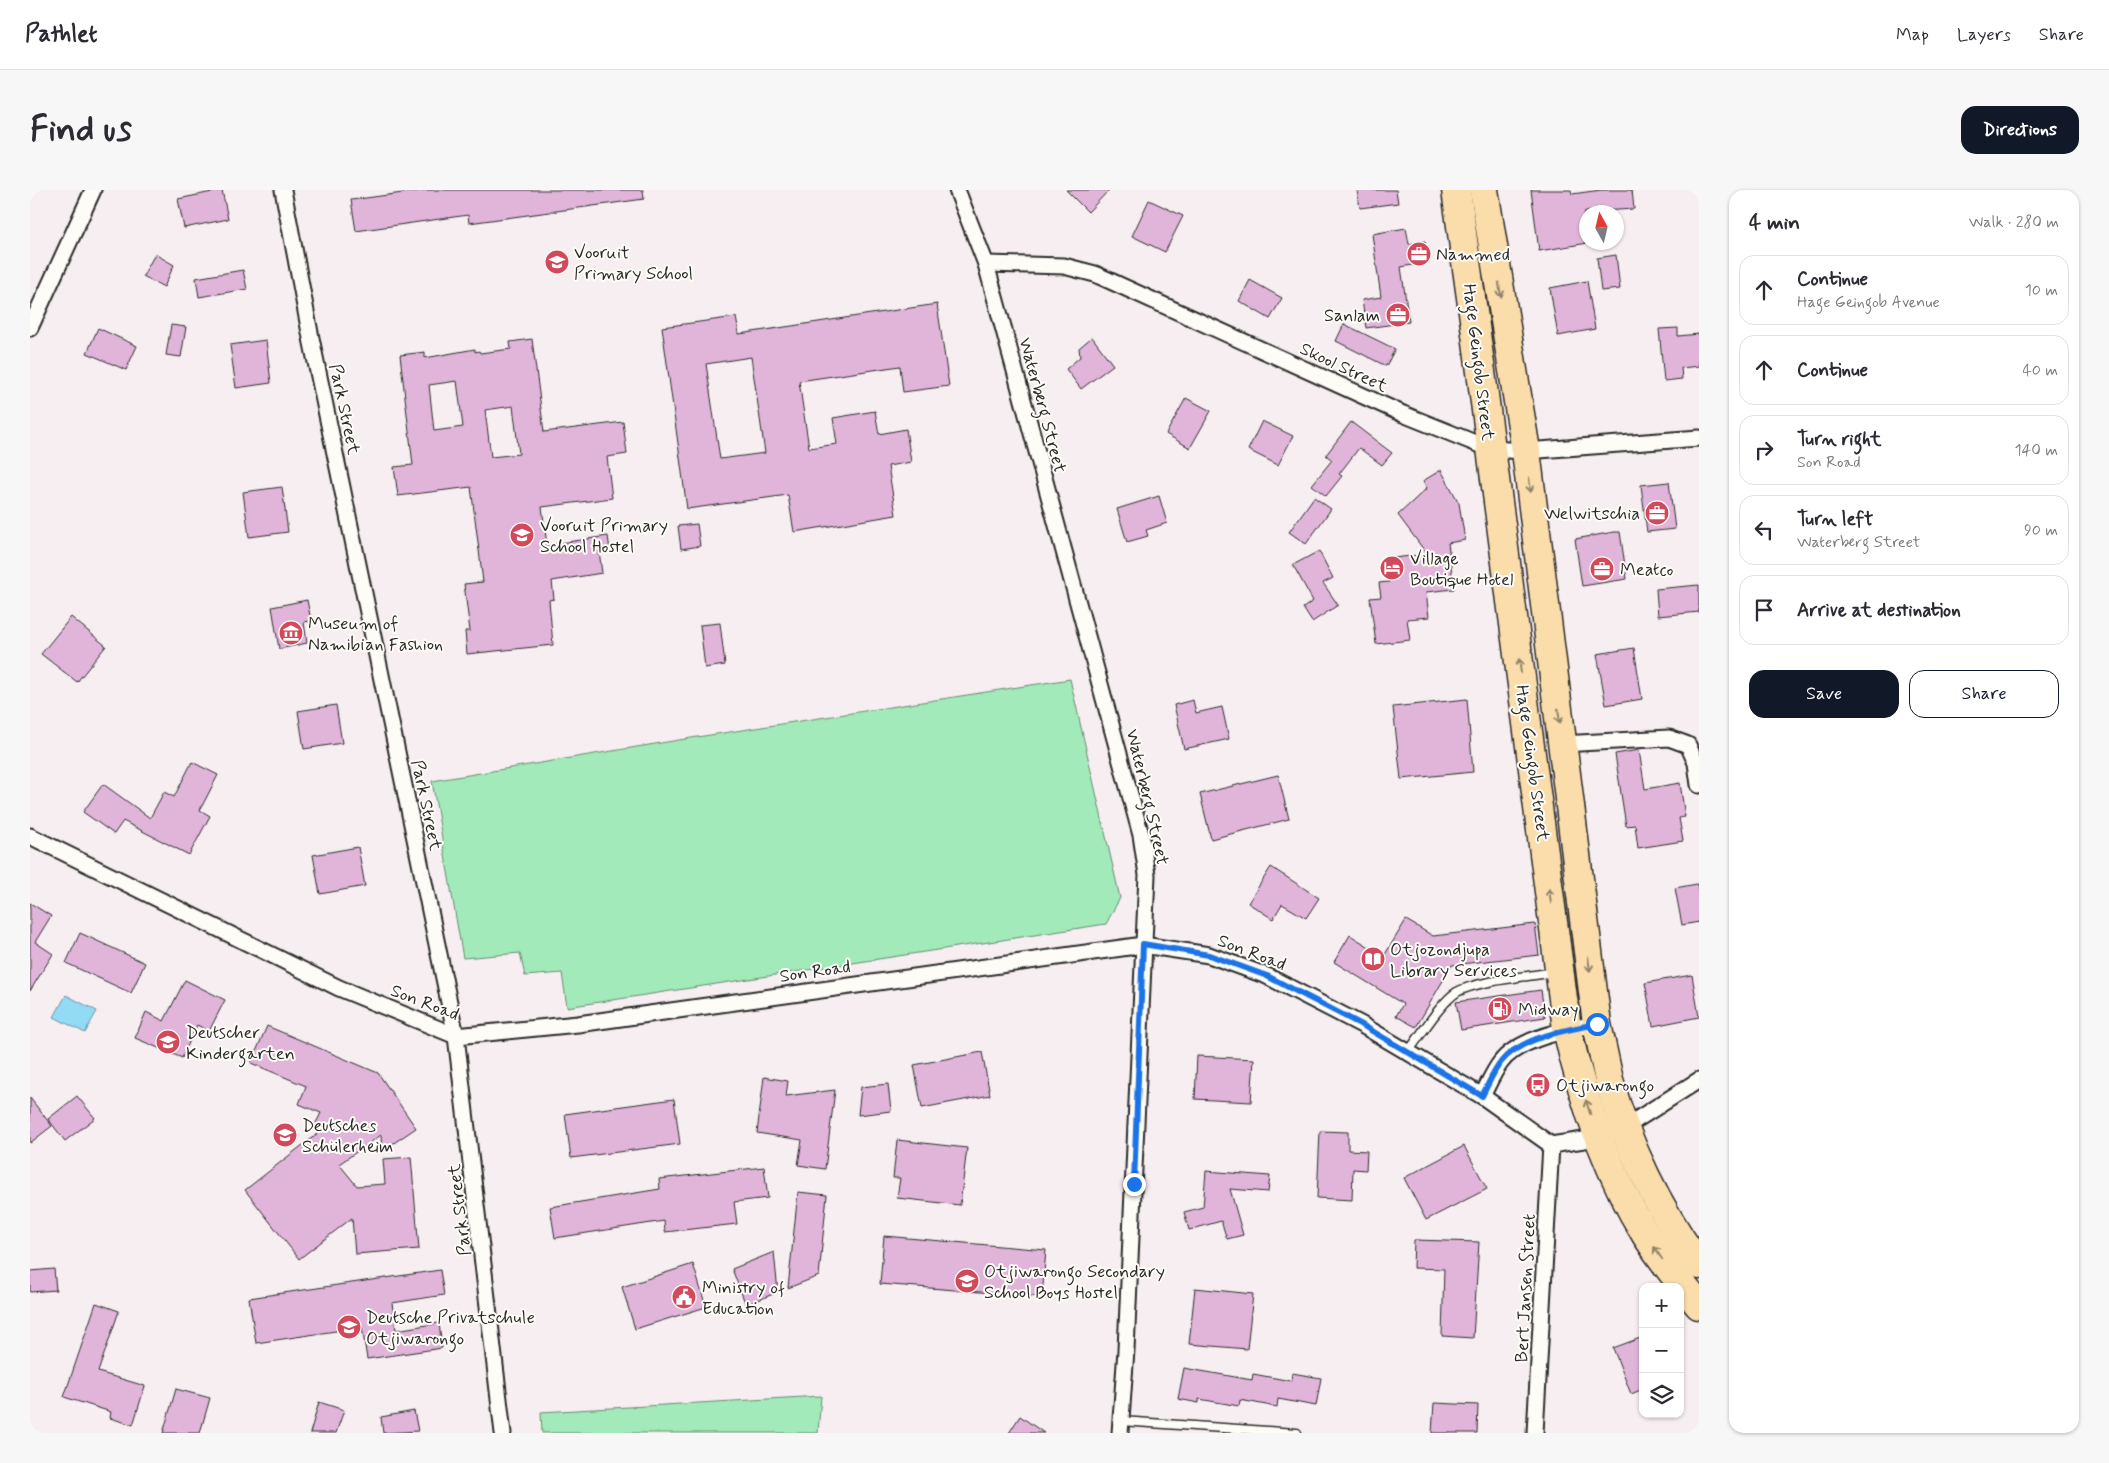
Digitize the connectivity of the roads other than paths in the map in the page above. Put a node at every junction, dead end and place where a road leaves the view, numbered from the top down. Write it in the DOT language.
graph roads {
  1 [pos="93,190"];
  2 [pos="283,190"];
  3 [pos="958,190"];
  4 [pos="1456,190"];
  5 [pos="1484,190"];
  6 [pos="986,264"];
  7 [pos="1505,322"];
  8 [pos="1475,326"];
  9 [pos="30,328"];
  10 [pos="1699,438"];
  11 [pos="1490,449"];
  12 [pos="1526,451"];
  13 [pos="1562,744"];
  14 [pos="1699,785"];
  15 [pos="30,836"];
  16 [pos="1586,935"];
  17 [pos="1556,938"];
  18 [pos="1143,944"];
  19 [pos="1560,971"];
  20 [pos="1597,1024"];
  21 [pos="1566,1029"];
  22 [pos="456,1036"];
  23 [pos="1408,1052"];
  24 [pos="1699,1080"];
  25 [pos="1482,1096"];
  26 [pos="1625,1127"];
  27 [pos="1597,1138"];
  28 [pos="1552,1145"];
  29 [pos="1699,1264"];
  30 [pos="1699,1305"];
  31 [pos="1120,1427"];
  32 [pos="503,1433"];
  33 [pos="1297,1433"];
  34 [pos="1535,1433"];
  1 -- 9 [label="street"];
  2 -- 22 [label="street, Park Street"];
  3 -- 6 [label="street, Waterberg Street"];
  4 -- 8 [label="highway, Hage Geingob Street"];
  5 -- 7 [label="highway, Hage Geingob Street, one-way"];
  6 -- 11 [label="street, Skool Street"];
  6 -- 18 [label="street, Waterberg Street"];
  7 -- 8 [label="highway"];
  7 -- 12 [label="highway, Hage Geingob Street"];
  8 -- 11 [label="highway, Hage Geingob Street"];
  10 -- 12 [label="street, Skool Street"];
  11 -- 12 [label="street, Skool Street"];
  17 -- 11 [label="highway, Hage Geingob Street, one-way"];
  12 -- 13 [label="highway, Hage Geingob Street, one-way"];
  13 -- 14 [label="street"];
  13 -- 16 [label="highway, Hage Geingob Street"];
  15 -- 22 [label="street, Son Road"];
  16 -- 17 [label="highway"];
  16 -- 20 [label="highway, Hage Geingob Street, one-way"];
  17 -- 19 [label="highway, Hage Geingob Street"];
  18 -- 22 [label="street, Son Road"];
  18 -- 23 [label="street, Son Road"];
  18 -- 31 [label="street, Waterberg Street"];
  19 -- 21 [label="highway, Hage Geingob Street"];
  19 -- 23 [label="lane"];
  20 -- 21 [label="street"];
  20 -- 26 [label="highway, Hage Geingob Street"];
  21 -- 25 [label="street"];
  27 -- 21 [label="highway, Hage Geingob Street, one-way"];
  22 -- 32 [label="street, Park Street"];
  23 -- 25 [label="street, Son Road"];
  24 -- 26 [label="street"];
  25 -- 28 [label="street, Son Road"];
  26 -- 27 [label="street"];
  26 -- 29 [label="highway, Hage Geingob Street"];
  27 -- 28 [label="street"];
  30 -- 27 [label="highway, Hage Geingob Street, one-way"];
  28 -- 34 [label="street, Bert Jansen Street"];
  31 -- 33 [label="lane"];
}
